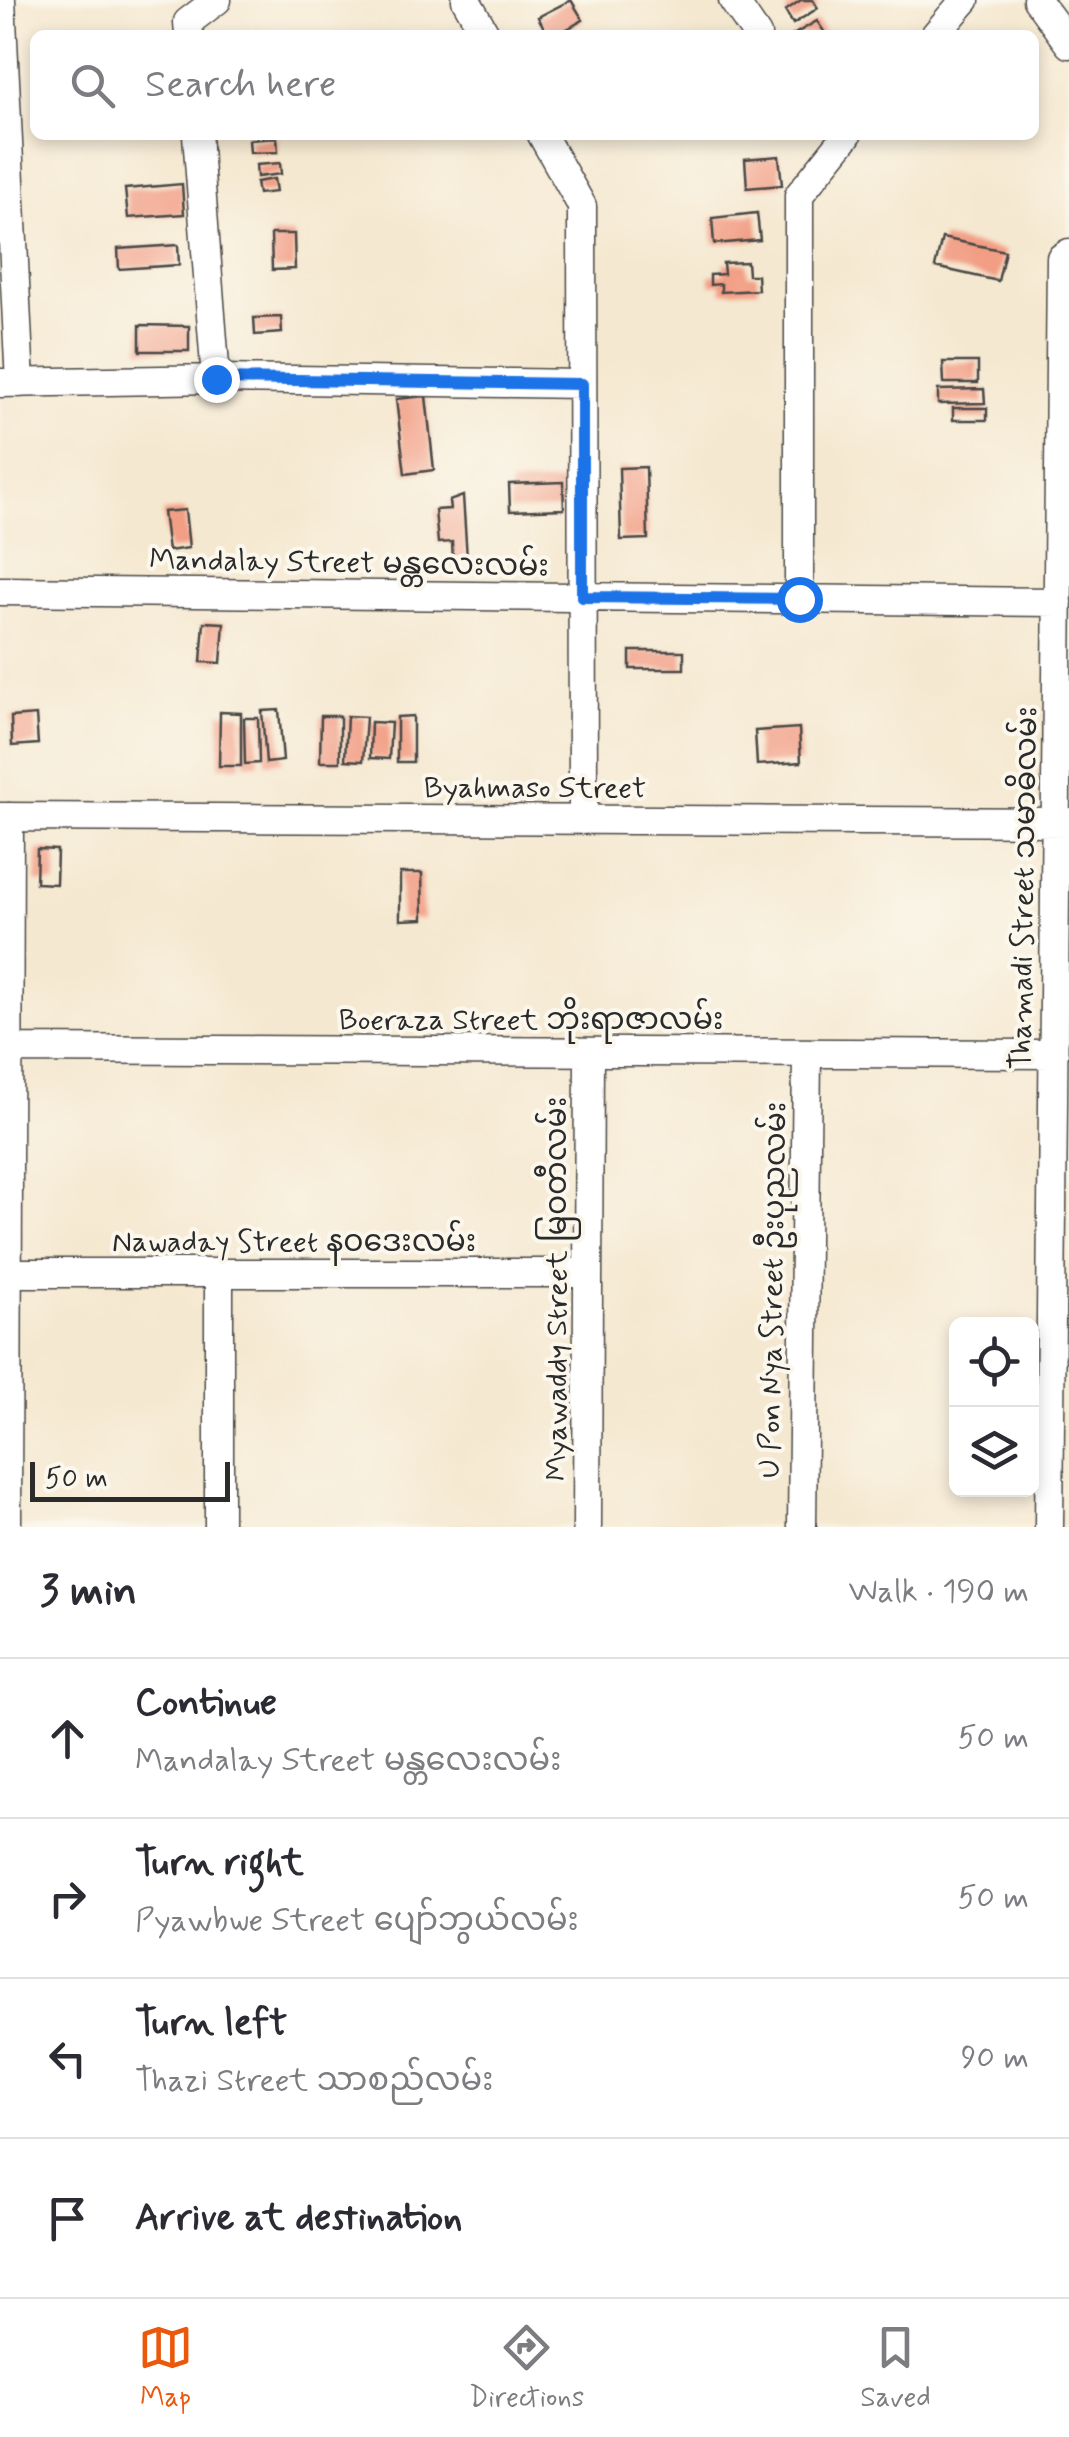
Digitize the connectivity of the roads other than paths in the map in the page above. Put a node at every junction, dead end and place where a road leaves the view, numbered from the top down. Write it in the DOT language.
graph roads {
  1 [pos="1,0"];
  2 [pos="217,0"];
  3 [pos="466,0"];
  4 [pos="734,0"];
  5 [pos="966,0"];
  6 [pos="1037,0"];
  7 [pos="189,30"];
  8 [pos="483,30"];
  9 [pos="754,30"];
  10 [pos="939,30"];
  11 [pos="1069,44"];
  12 [pos="197,140"];
  13 [pos="545,140"];
  14 [pos="835,140"];
  15 [pos="1069,253"];
  16 [pos="216,379"];
  17 [pos="10,383"];
  18 [pos="582,384"];
  19 [pos="0,592"];
  20 [pos="582,597"];
  21 [pos="799,599"];
  22 [pos="1058,602"];
  23 [pos="4,817"];
  24 [pos="582,820"];
  25 [pos="1062,822"];
  26 [pos="8,1050"];
  27 [pos="589,1052"];
  28 [pos="807,1053"];
  29 [pos="1054,1054"];
  30 [pos="1060,1262"];
  31 [pos="4,1273"];
  32 [pos="219,1273"];
  33 [pos="588,1273"];
  34 [pos="8,1527"];
  35 [pos="219,1527"];
  36 [pos="587,1527"];
  37 [pos="802,1527"];
  38 [pos="1049,1527"];
  1 -- 17 [label="street"];
  2 -- 7 [label="street"];
  3 -- 8 [label="street"];
  4 -- 9 [label="street"];
  5 -- 10 [label="street"];
  6 -- 11 [label="street"];
  12 -- 16 [label="street"];
  13 -- 18 [label="street"];
  14 -- 21 [label="street"];
  15 -- 22 [label="street, Thamadi Street သမာဓိလမ်း"];
  16 -- 17 [label="street"];
  16 -- 18 [label="street"];
  18 -- 20 [label="street"];
  19 -- 20 [label="street, Mandalay Street မန္တလေးလမ်း"];
  20 -- 21 [label="street, Mandalay Street မန္တလေးလမ်း"];
  20 -- 24 [label="street"];
  21 -- 22 [label="street, Mandalay Street မန္တလေးလမ်း"];
  22 -- 25 [label="street, Thamadi Street သမာဓိလမ်း"];
  23 -- 24 [label="street, Byahmaso Street"];
  23 -- 26 [label="street"];
  24 -- 25 [label="street, Byahmaso Street"];
  25 -- 29 [label="street, Thamadi Street သမာဓိလမ်း"];
  26 -- 27 [label="street, Boeraza Street ဘိုးရာဇာလမ်း"];
  26 -- 31 [label="street"];
  27 -- 28 [label="street, Boeraza Street ဘိုးရာဇာလမ်း"];
  27 -- 33 [label="street, Myawaddy Street မြဝတီလမ်း"];
  28 -- 29 [label="street, Boeraza Street ဘိုးရာဇာလမ်း"];
  28 -- 37 [label="street, U Pon Nya Street ဦးပုညလမ်း"];
  29 -- 30 [label="street, Thamadi Street သမာဓိလမ်း"];
  30 -- 38 [label="street, Thamadi Street သမာဓိလမ်း"];
  31 -- 32 [label="street, Nawaday Street နဝဒေးလမ်း"];
  31 -- 34 [label="street"];
  32 -- 33 [label="street, Nawaday Street နဝဒေးလမ်း"];
  32 -- 35 [label="street"];
  33 -- 36 [label="street, Myawaddy Street မြဝတီလမ်း"];
}
